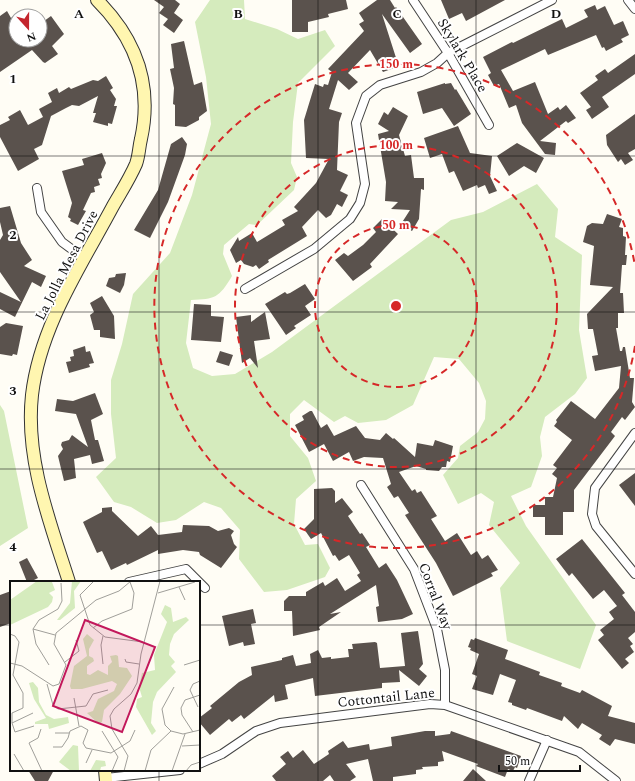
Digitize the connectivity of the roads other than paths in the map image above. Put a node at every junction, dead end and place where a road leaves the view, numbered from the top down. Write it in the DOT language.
graph roads {
  1 [pos="97,0"];
  2 [pos="413,0"];
  3 [pos="552,0"];
  4 [pos="628,0"];
  5 [pos="635,9"];
  6 [pos="448,53"];
  7 [pos="489,125"];
  8 [pos="37,188"];
  9 [pos="85,258"];
  10 [pos="245,289"];
  11 [pos="635,433"];
  12 [pos="361,485"];
  13 [pos="635,574"];
  14 [pos="69,581"];
  15 [pos="134,581"];
  16 [pos="198,581"];
  17 [pos="200,583"];
  18 [pos="206,588"];
  19 [pos="445,705"];
  20 [pos="547,740"];
  21 [pos="200,764"];
  22 [pos="168,771"];
  23 [pos="106,776"];
  24 [pos="529,781"];
  25 [pos="616,781"];
  1 -- 9 [label="street, La Jolla Mesa Drive"];
  2 -- 6 [label="street, Skylark Place"];
  3 -- 6 [label="street"];
  4 -- 5 [label="street"];
  6 -- 7 [label="street, Skylark Place"];
  6 -- 10 [label="street"];
  8 -- 9 [label="street"];
  9 -- 14 [label="street, La Jolla Mesa Drive"];
  11 -- 13 [label="street"];
  12 -- 19 [label="street, Corral Way"];
  15 -- 16 [label="street"];
  17 -- 18 [label="street"];
  19 -- 20 [label="street, Cottontail Lane"];
  19 -- 21 [label="street, Cottontail Lane"];
  20 -- 24 [label="street"];
  20 -- 25 [label="street, Cottontail Lane"];
  22 -- 23 [label="street"];
}
